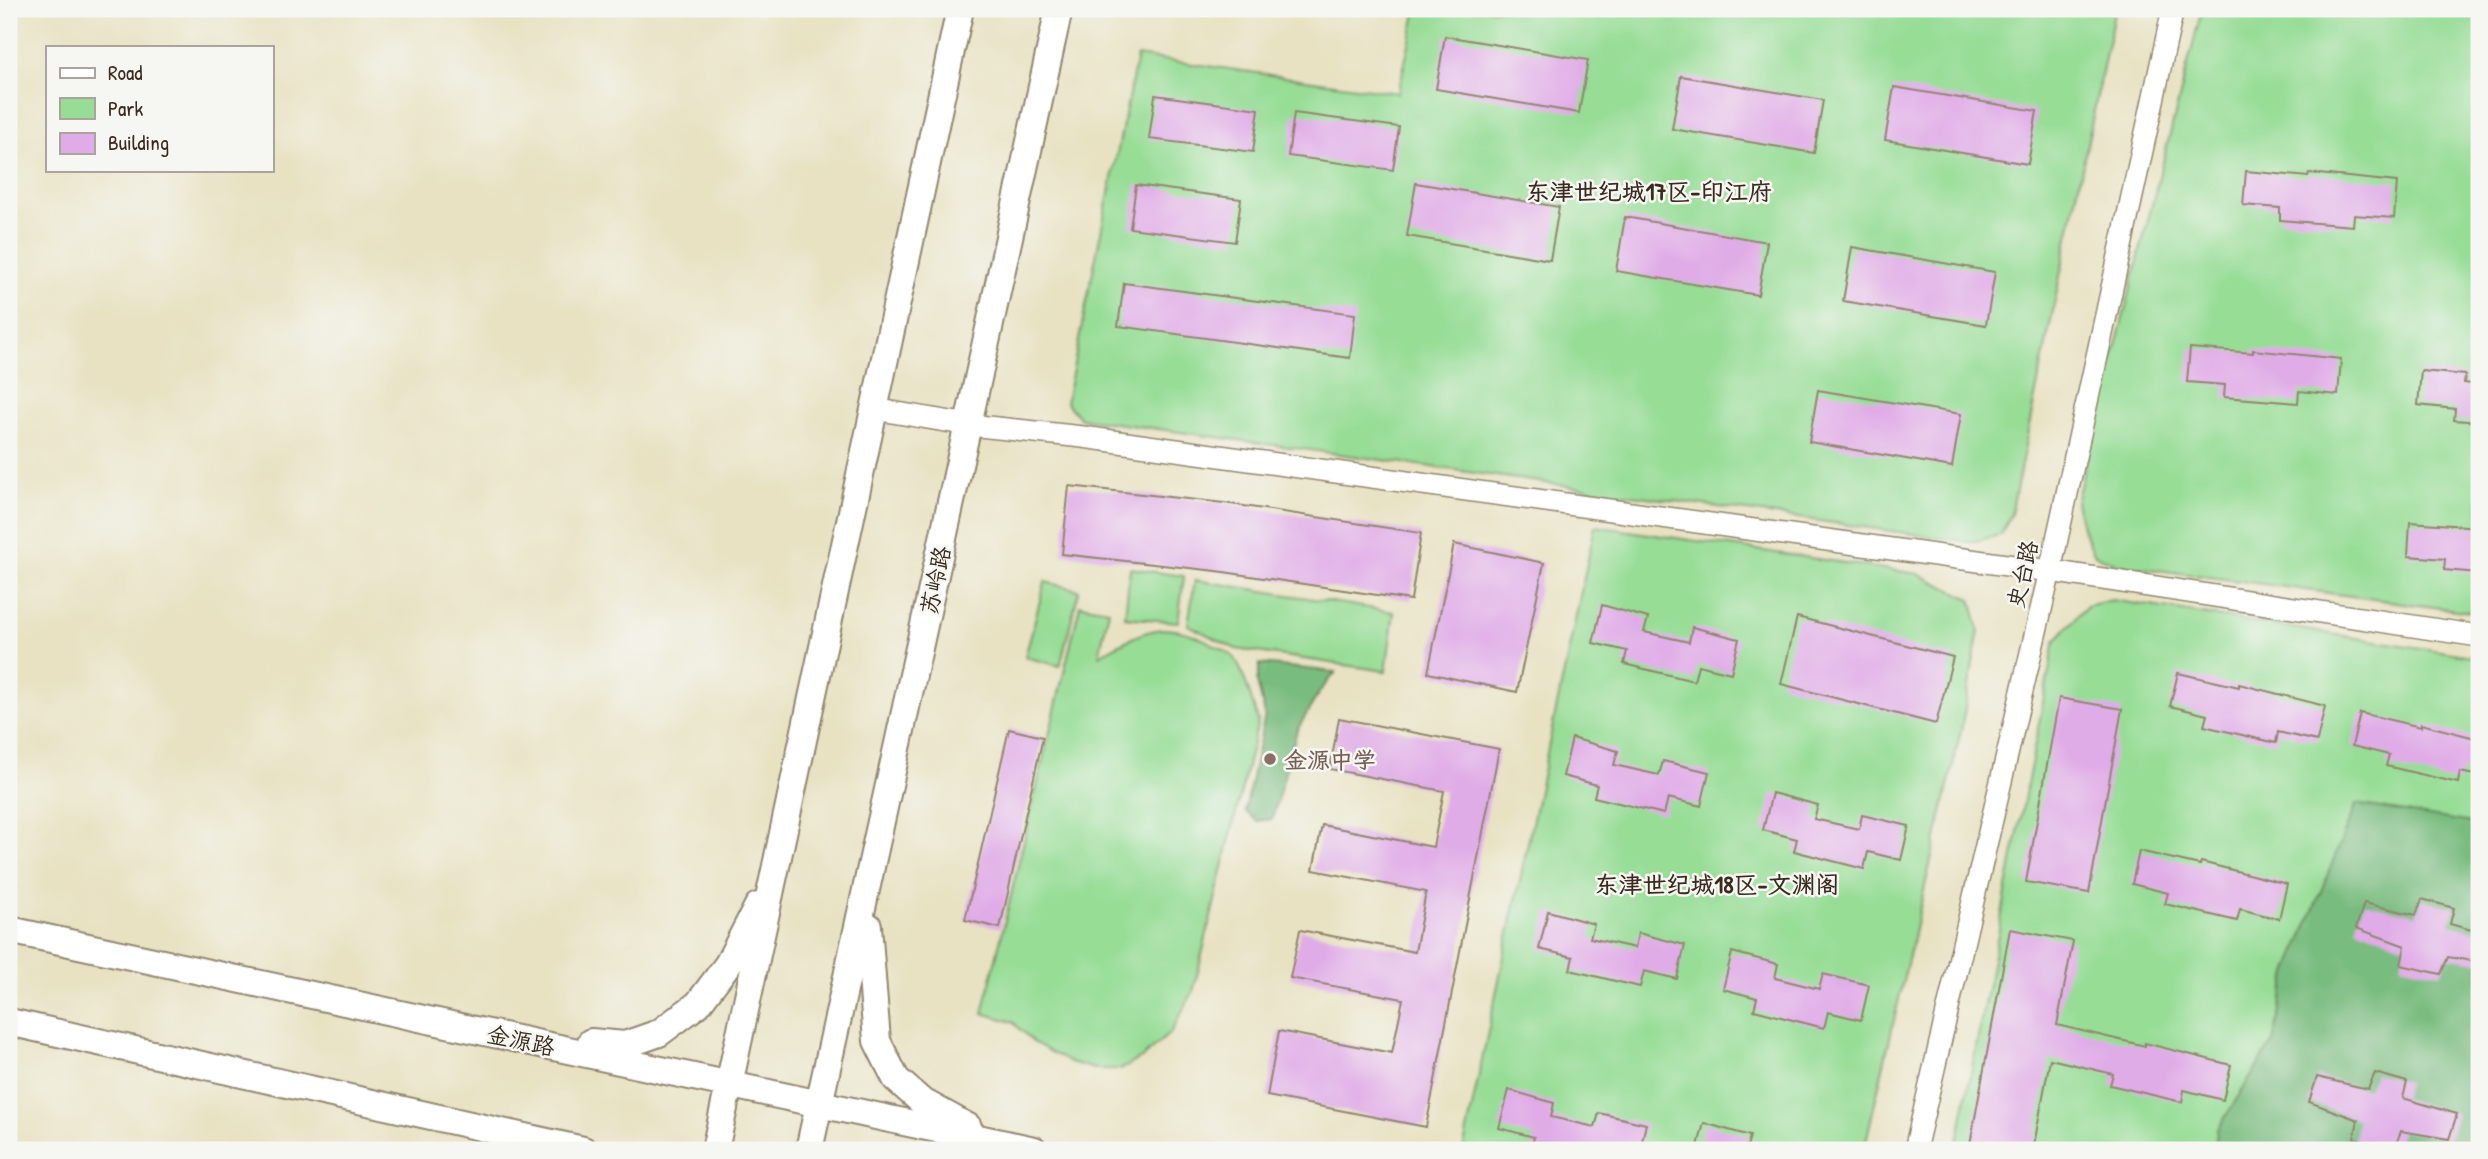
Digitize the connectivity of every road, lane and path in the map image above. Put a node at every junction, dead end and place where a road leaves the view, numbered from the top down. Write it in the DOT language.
graph roads {
  1 [pos="960,9"];
  2 [pos="1059,9"];
  3 [pos="2173,9"];
  4 [pos="874,409"];
  5 [pos="969,425"];
  6 [pos="2050,571"];
  7 [pos="2479,636"];
  8 [pos="773,876"];
  9 [pos="866,896"];
  10 [pos="9,930"];
  11 [pos="9,1022"];
  12 [pos="498,1035"];
  13 [pos="728,1085"];
  14 [pos="821,1103"];
  15 [pos="480,1127"];
  16 [pos="1025,1148"];
  17 [pos="534,1150"];
  18 [pos="583,1150"];
  19 [pos="715,1150"];
  20 [pos="809,1150"];
  21 [pos="1915,1150"];
  1 -- 4 [label="main road"];
  2 -- 5 [label="main road, 苏岭路"];
  3 -- 6 [label="street, 史台路"];
  4 -- 5 [label="street"];
  4 -- 8 [label="main road"];
  5 -- 6 [label="street"];
  5 -- 9 [label="main road, 苏岭路"];
  6 -- 7 [label="street"];
  6 -- 21 [label="street, 史台路"];
  8 -- 12 [label="main road"];
  8 -- 13 [label="main road"];
  9 -- 14 [label="main road, 苏岭路"];
  9 -- 16 [label="main road"];
  10 -- 12 [label="main road, 金源路"];
  11 -- 15 [label="main road"];
  12 -- 13 [label="main road, 金源路"];
  13 -- 14 [label="main road, 金源路"];
  13 -- 19 [label="main road"];
  14 -- 16 [label="main road, 金源路"];
  14 -- 20 [label="main road, 苏岭路"];
  15 -- 17 [label="main road"];
  15 -- 18 [label="main road"];
}
